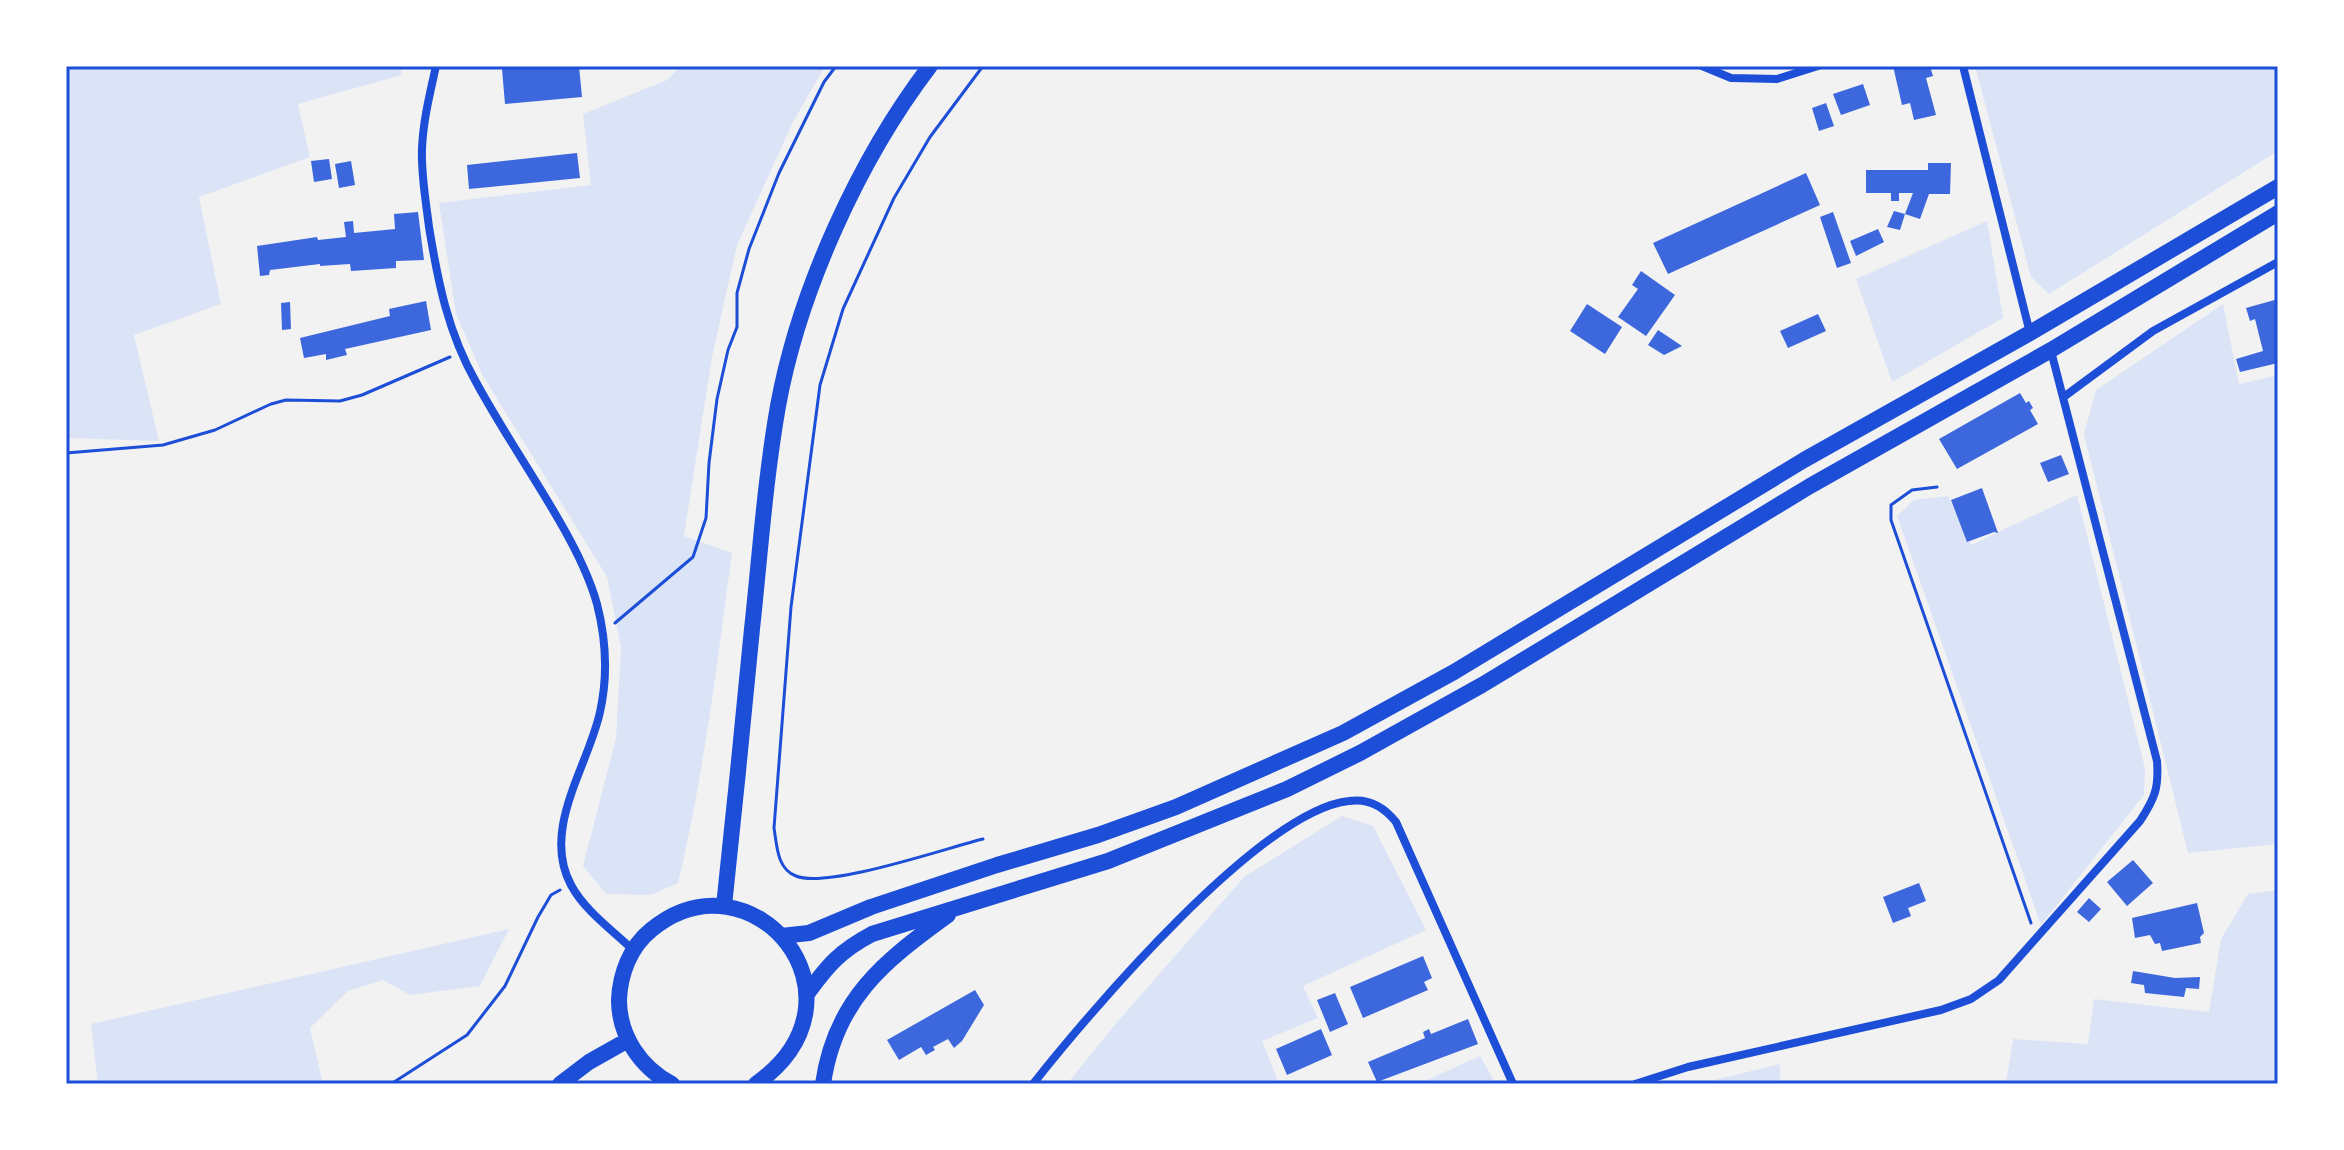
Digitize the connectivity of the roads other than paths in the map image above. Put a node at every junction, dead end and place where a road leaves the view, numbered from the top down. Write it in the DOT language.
graph roads {
  1 [pos="436,66"];
  2 [pos="930,66"];
  3 [pos="1702,66"];
  4 [pos="1818,66"];
  5 [pos="1963,66"];
  6 [pos="2278,187"];
  7 [pos="2278,213"];
  8 [pos="2278,262"];
  9 [pos="2030,333"];
  10 [pos="2051,350"];
  11 [pos="2065,396"];
  12 [pos="724,906"];
  13 [pos="955,909"];
  14 [pos="781,936"];
  15 [pos="633,950"];
  16 [pos="807,994"];
  17 [pos="628,1040"];
  18 [pos="560,1084"];
  19 [pos="672,1084"];
  20 [pos="756,1084"];
  21 [pos="823,1084"];
  22 [pos="1033,1084"];
  23 [pos="1513,1084"];
  24 [pos="1635,1084"];
  1 -- 15 [label="street"];
  2 -- 12 [label="main road"];
  3 -- 4 [label="street"];
  5 -- 9 [label="street"];
  6 -- 9 [label="main road"];
  7 -- 10 [label="main road"];
  8 -- 11 [label="street"];
  9 -- 14 [label="main road"];
  10 -- 11 [label="street"];
  10 -- 13 [label="main road"];
  11 -- 24 [label="street"];
  12 -- 14 [label="main road"];
  12 -- 15 [label="main road"];
  13 -- 16 [label="main road"];
  13 -- 21 [label="main road"];
  14 -- 16 [label="main road"];
  15 -- 17 [label="main road"];
  16 -- 20 [label="main road"];
  17 -- 18 [label="main road"];
  17 -- 19 [label="main road"];
  22 -- 23 [label="street"];
}
